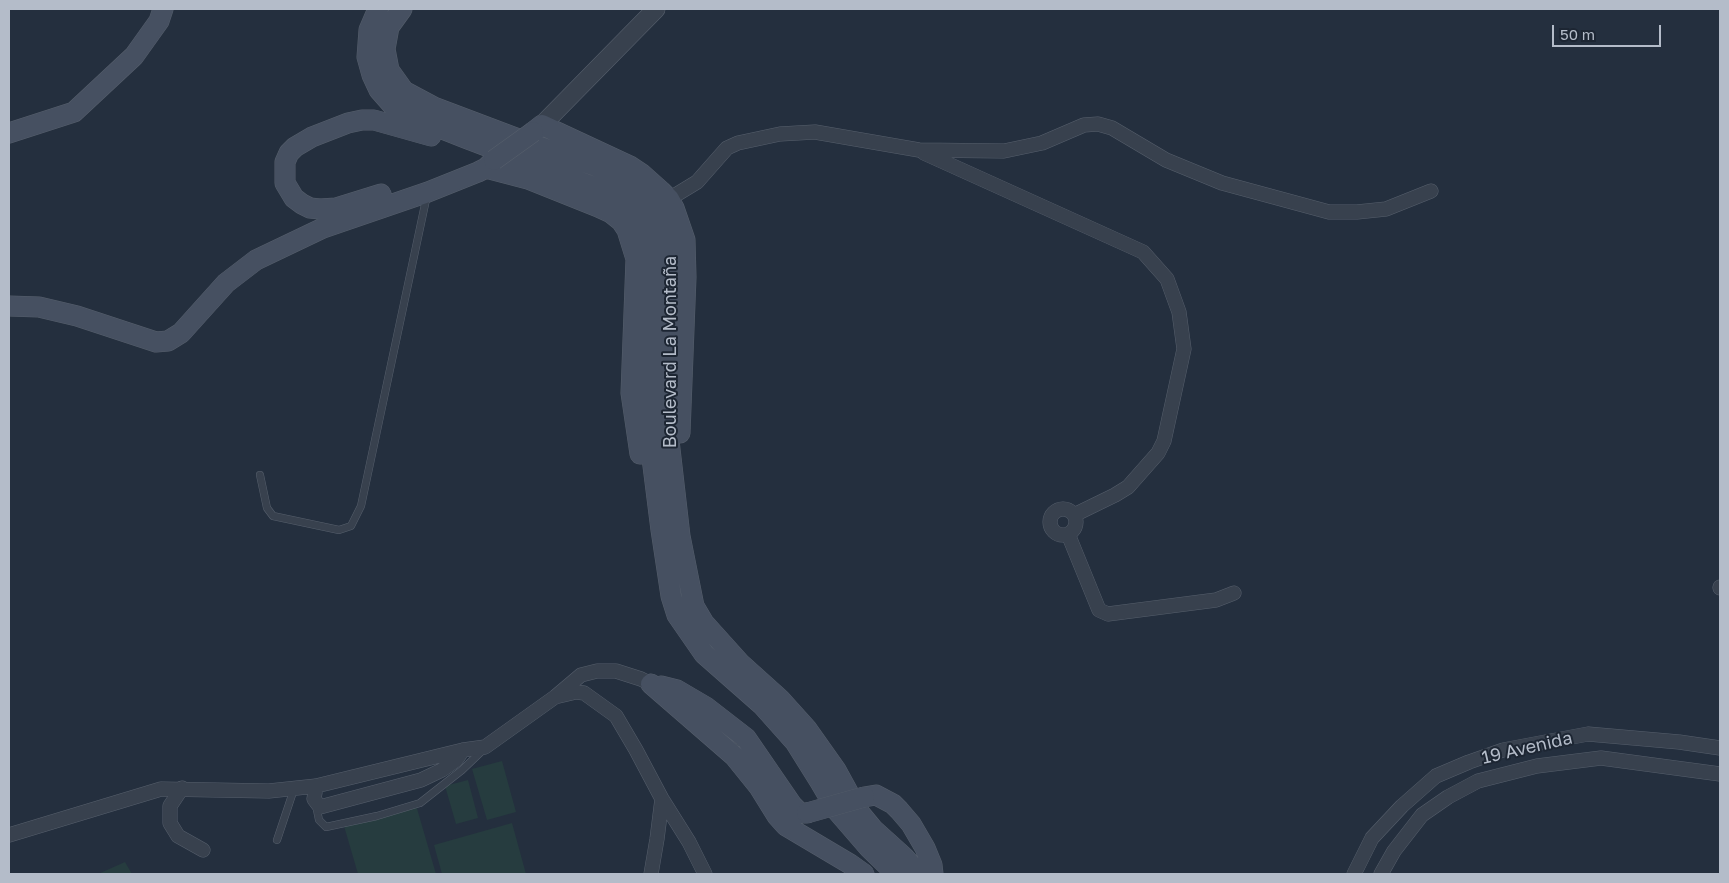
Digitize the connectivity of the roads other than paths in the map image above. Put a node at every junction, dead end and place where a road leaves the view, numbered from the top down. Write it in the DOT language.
graph roads {
  1 [pos="163,9"];
  2 [pos="378,9"];
  3 [pos="402,9"];
  4 [pos="656,9"];
  5 [pos="9,133"];
  6 [pos="465,138"];
  7 [pos="535,142"];
  8 [pos="919,150"];
  9 [pos="490,164"];
  10 [pos="1431,191"];
  11 [pos="428,192"];
  12 [pos="669,199"];
  13 [pos="9,306"];
  14 [pos="670,461"];
  15 [pos="260,475"];
  16 [pos="655,482"];
  17 [pos="1074,515"];
  18 [pos="1068,534"];
  19 [pos="1234,593"];
  20 [pos="651,684"];
  21 [pos="555,697"];
  22 [pos="485,747"];
  23 [pos="1720,748"];
  24 [pos="463,750"];
  25 [pos="1720,774"];
  26 [pos="316,786"];
  27 [pos="182,788"];
  28 [pos="294,788"];
  29 [pos="662,799"];
  30 [pos="320,807"];
  31 [pos="9,835"];
  32 [pos="277,840"];
  33 [pos="203,850"];
  34 [pos="651,874"];
  35 [pos="705,874"];
  36 [pos="864,874"];
  37 [pos="896,874"];
  38 [pos="919,874"];
  39 [pos="934,874"];
  40 [pos="1354,874"];
  41 [pos="1381,874"];
  1 -- 5 [label="main road"];
  2 -- 6 [label="main road"];
  3 -- 7 [label="main road"];
  4 -- 7 [label="street"];
  6 -- 7 [label="main road"];
  6 -- 9 [label="main road"];
  7 -- 9 [label="main road, bridge"];
  7 -- 12 [label="main road"];
  7 -- 14 [label="main road, Boulevard La Montaña"];
  7 -- 16 [label="main road, Boulevard La Montaña"];
  8 -- 10 [label="street"];
  8 -- 12 [label="street"];
  8 -- 17 [label="street"];
  9 -- 11 [label="main road"];
  9 -- 16 [label="main road"];
  11 -- 13 [label="main road"];
  11 -- 15 [label="lane"];
  12 -- 14 [label="main road"];
  14 -- 38 [label="main road, Boulevard La Montaña"];
  16 -- 37 [label="main road, Boulevard La Montaña"];
  17 -- 18 [label="street"];
  17 -- 18 [label="street"];
  18 -- 19 [label="street"];
  20 -- 21 [label="street"];
  20 -- 36 [label="main road"];
  20 -- 39 [label="main road, bridge"];
  21 -- 22 [label="street"];
  21 -- 29 [label="street"];
  22 -- 24 [label="street"];
  22 -- 30 [label="lane"];
  23 -- 40 [label="street, 19 Avenida"];
  24 -- 26 [label="street"];
  24 -- 30 [label="street"];
  25 -- 41 [label="street, 19 Avenida"];
  26 -- 28 [label="street"];
  26 -- 30 [label="street"];
  27 -- 28 [label="street"];
  27 -- 31 [label="street"];
  27 -- 33 [label="street"];
  28 -- 32 [label="lane"];
  29 -- 34 [label="street"];
  29 -- 35 [label="street"];
}
